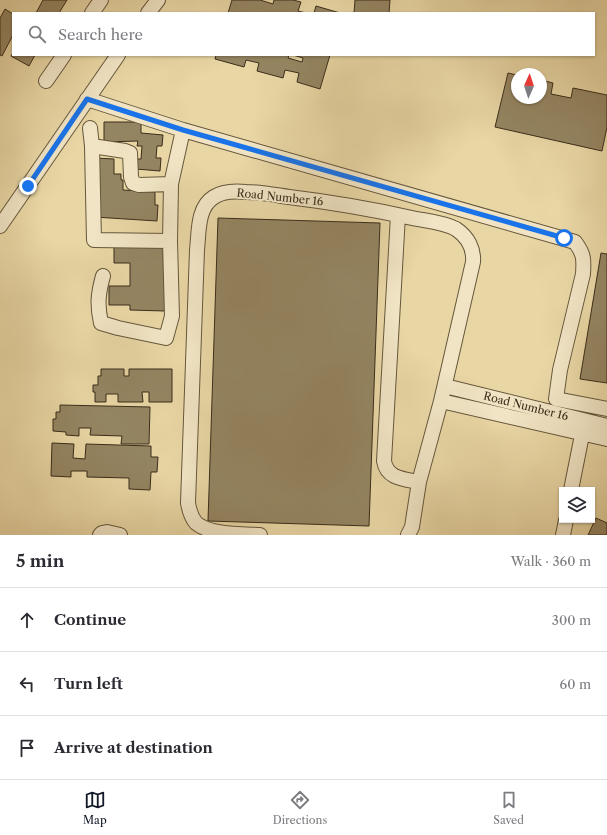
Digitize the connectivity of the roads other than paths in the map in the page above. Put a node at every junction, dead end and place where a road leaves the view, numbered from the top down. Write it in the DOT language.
graph roads {
  1 [pos="101,0"];
  2 [pos="158,0"];
  3 [pos="93,12"];
  4 [pos="149,12"];
  5 [pos="63,56"];
  6 [pos="117,56"];
  7 [pos="46,81"];
  8 [pos="87,99"];
  9 [pos="90,128"];
  10 [pos="183,130"];
  11 [pos="92,146"];
  12 [pos="171,184"];
  13 [pos="398,215"];
  14 [pos="0,226"];
  15 [pos="170,241"];
  16 [pos="103,276"];
  17 [pos="445,386"];
  18 [pos="442,401"];
  19 [pos="607,409"];
  20 [pos="607,426"];
  21 [pos="583,427"];
  22 [pos="607,439"];
  23 [pos="419,482"];
  24 [pos="572,487"];
  25 [pos="565,523"];
  26 [pos="100,535"];
  27 [pos="120,535"];
  28 [pos="260,535"];
  29 [pos="408,535"];
  30 [pos="563,535"];
  1 -- 3 [label="street"];
  2 -- 4 [label="street"];
  5 -- 7 [label="street"];
  6 -- 8 [label="street"];
  8 -- 10 [label="street"];
  8 -- 14 [label="street"];
  9 -- 11 [label="street"];
  10 -- 12 [label="street"];
  10 -- 19 [label="street"];
  11 -- 12 [label="street"];
  11 -- 15 [label="street"];
  12 -- 15 [label="street"];
  13 -- 17 [label="street, Road Number 16"];
  13 -- 23 [label="street"];
  13 -- 28 [label="street, Road Number 16"];
  15 -- 16 [label="street"];
  17 -- 18 [label="street, Road Number 16"];
  17 -- 21 [label="street, Road Number 16"];
  18 -- 21 [label="street"];
  18 -- 23 [label="street, Road Number 16"];
  20 -- 21 [label="street, Road Number 16"];
  21 -- 22 [label="street"];
  21 -- 24 [label="street"];
  23 -- 29 [label="street, Road Number 16"];
  25 -- 30 [label="street"];
  26 -- 27 [label="street"];
}
